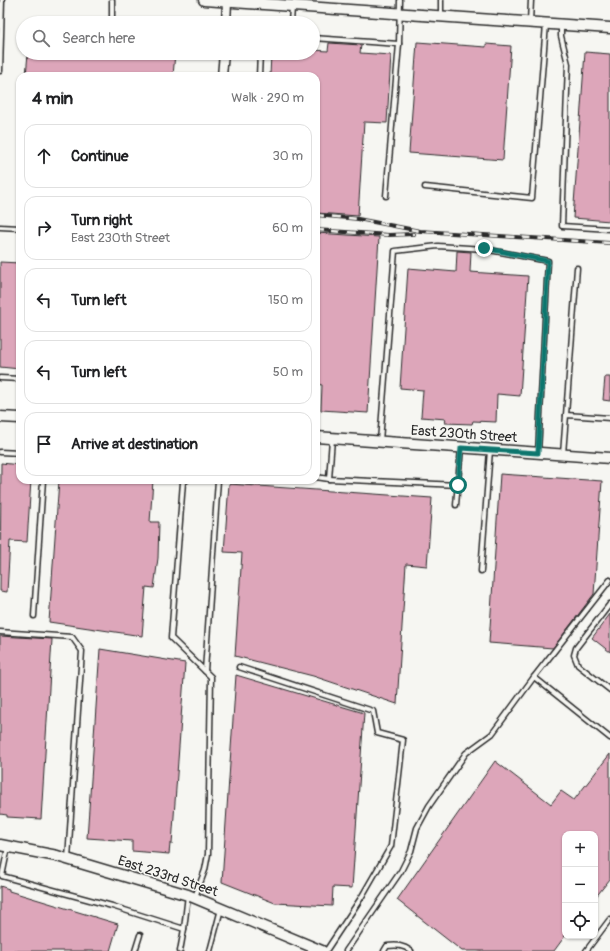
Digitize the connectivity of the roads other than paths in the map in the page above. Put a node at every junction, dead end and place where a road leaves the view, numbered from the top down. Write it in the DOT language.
graph roads {
  1 [pos="2,0"];
  2 [pos="112,0"];
  3 [pos="204,0"];
  4 [pos="400,0"];
  5 [pos="441,0"];
  6 [pos="531,0"];
  7 [pos="238,1"];
  8 [pos="227,2"];
  9 [pos="267,2"];
  10 [pos="292,6"];
  11 [pos="399,14"];
  12 [pos="112,16"];
  13 [pos="226,16"];
  14 [pos="291,16"];
  15 [pos="441,16"];
  16 [pos="530,22"];
  17 [pos="546,23"];
  18 [pos="561,24"];
  19 [pos="610,28"];
  20 [pos="320,38"];
  21 [pos="399,44"];
  22 [pos="223,60"];
  23 [pos="260,60"];
  24 [pos="0,71"];
  25 [pos="222,72"];
  26 [pos="259,72"];
  27 [pos="425,187"];
  28 [pos="386,196"];
  29 [pos="0,227"];
  30 [pos="16,228"];
  31 [pos="610,229"];
  32 [pos="577,268"];
  33 [pos="0,378"];
  34 [pos="16,379"];
  35 [pos="566,415"];
  36 [pos="0,417"];
  37 [pos="16,418"];
  38 [pos="610,418"];
  39 [pos="320,437"];
  40 [pos="332,438"];
  41 [pos="380,442"];
  42 [pos="461,448"];
  43 [pos="490,450"];
  44 [pos="0,452"];
  45 [pos="16,453"];
  46 [pos="538,453"];
  47 [pos="563,455"];
  48 [pos="610,458"];
  49 [pos="320,478"];
  50 [pos="329,479"];
  51 [pos="43,484"];
  52 [pos="182,484"];
  53 [pos="218,484"];
  54 [pos="458,485"];
  55 [pos="456,505"];
  56 [pos="481,571"];
  57 [pos="610,580"];
  58 [pos="610,604"];
  59 [pos="34,616"];
  60 [pos="0,632"];
  61 [pos="239,667"];
  62 [pos="205,671"];
  63 [pos="534,677"];
  64 [pos="610,690"];
  65 [pos="610,738"];
  66 [pos="4,846"];
  67 [pos="68,859"];
  68 [pos="191,896"];
  69 [pos="221,909"];
  70 [pos="610,919"];
  71 [pos="184,929"];
  72 [pos="140,935"];
  73 [pos="135,951"];
  74 [pos="180,951"];
  75 [pos="210,951"];
  76 [pos="322,951"];
  77 [pos="326,951"];
  78 [pos="346,951"];
  79 [pos="384,951"];
  80 [pos="411,951"];
  81 [pos="586,951"];
  1 -- 24 [label="lane"];
  2 -- 12 [label="lane"];
  3 -- 8 [label="street"];
  4 -- 11 [label="lane"];
  5 -- 15 [label="lane"];
  6 -- 16 [label="lane"];
  7 -- 8 [label="street"];
  7 -- 9 [label="street"];
  8 -- 13 [label="street"];
  9 -- 10 [label="street"];
  10 -- 11 [label="street"];
  10 -- 14 [label="lane"];
  11 -- 15 [label="street"];
  11 -- 21 [label="lane"];
  15 -- 16 [label="street"];
  16 -- 17 [label="street"];
  17 -- 18 [label="street"];
  17 -- 27 [label="lane"];
  18 -- 19 [label="street"];
  18 -- 31 [label="lane"];
  20 -- 21 [label="lane"];
  21 -- 28 [label="lane"];
  22 -- 25 [label="street"];
  23 -- 26 [label="lane"];
  29 -- 30 [label="lane"];
  32 -- 35 [label="lane"];
  33 -- 34 [label="lane"];
  35 -- 38 [label="lane"];
  35 -- 47 [label="lane"];
  36 -- 37 [label="street"];
  39 -- 40 [label="street, East 230th Street"];
  40 -- 41 [label="street, East 230th Street"];
  40 -- 50 [label="lane"];
  41 -- 42 [label="street, East 230th Street"];
  41 -- 46 [label="lane"];
  42 -- 43 [label="street, East 230th Street"];
  42 -- 54 [label="lane"];
  43 -- 46 [label="street, East 230th Street"];
  43 -- 56 [label="lane"];
  44 -- 45 [label="lane"];
  46 -- 47 [label="street, East 230th Street"];
  47 -- 48 [label="street, East 230th Street"];
  49 -- 50 [label="lane"];
  50 -- 54 [label="lane"];
  51 -- 59 [label="lane"];
  52 -- 62 [label="lane"];
  53 -- 62 [label="lane"];
  54 -- 55 [label="lane"];
  57 -- 63 [label="lane"];
  58 -- 64 [label="lane"];
  60 -- 67 [label="lane"];
  61 -- 77 [label="lane"];
  62 -- 68 [label="lane"];
  63 -- 65 [label="lane"];
  63 -- 78 [label="lane"];
  66 -- 67 [label="street, East 233rd Street"];
  66 -- 71 [label="lane"];
  67 -- 68 [label="street, East 233rd Street"];
  68 -- 69 [label="street, East 233rd Street"];
  68 -- 71 [label="lane"];
  69 -- 75 [label="lane"];
  69 -- 76 [label="street, East 233rd Street"];
  70 -- 81 [label="lane"];
  71 -- 74 [label="lane"];
  72 -- 73 [label="lane"];
  79 -- 80 [label="lane"];
}
